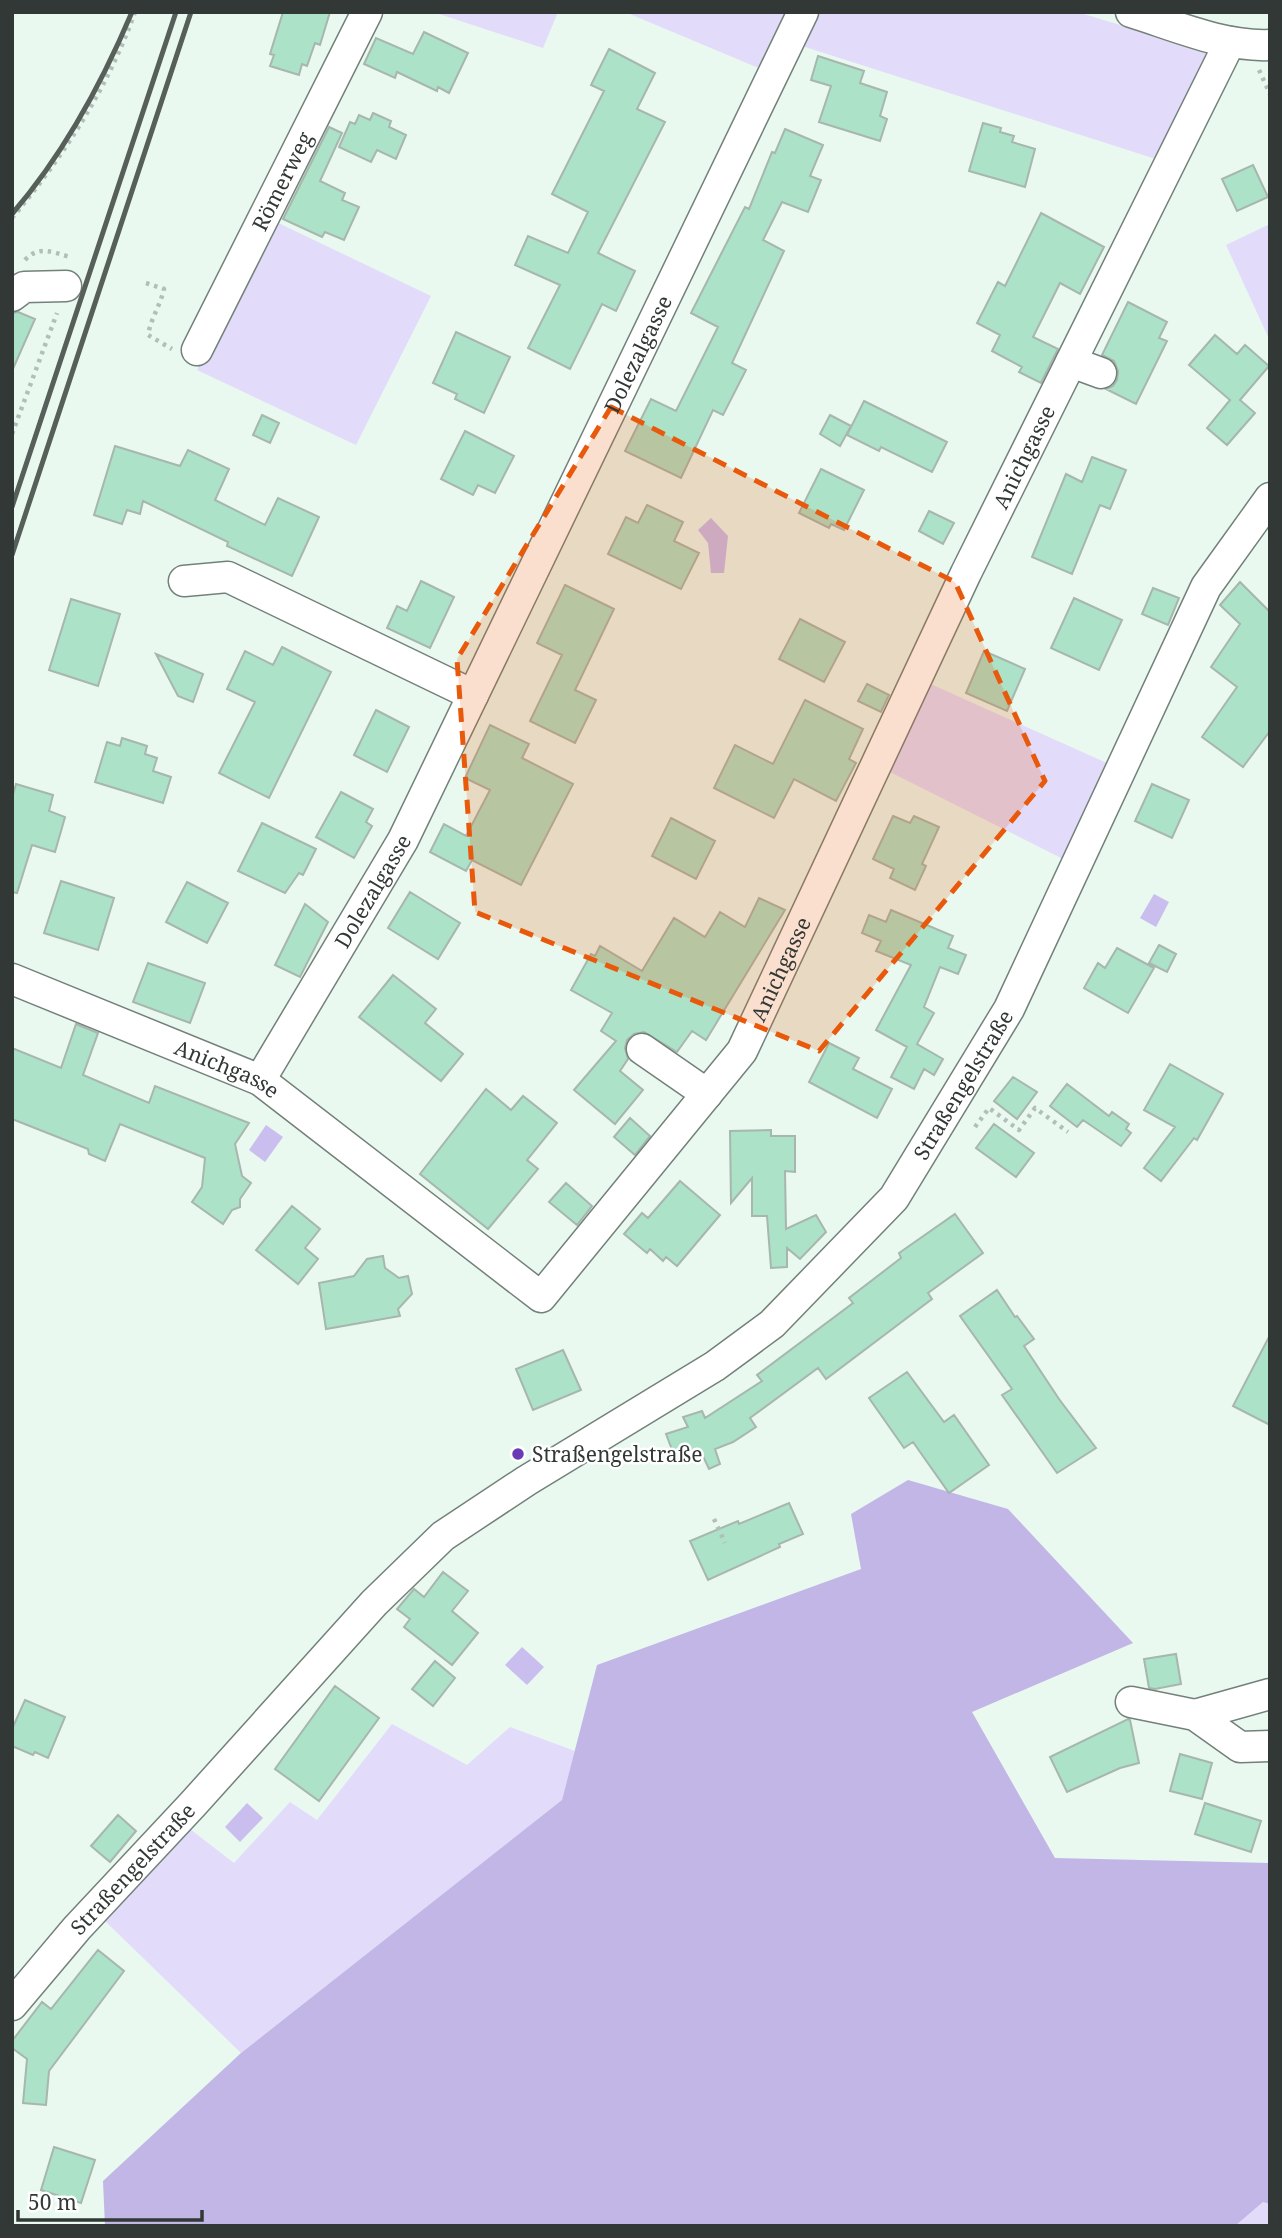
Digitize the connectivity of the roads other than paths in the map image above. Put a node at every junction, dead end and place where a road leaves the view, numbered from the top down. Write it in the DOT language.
graph roads {
  1 [pos="367,12"];
  2 [pos="803,12"];
  3 [pos="1131,12"];
  4 [pos="1250,49"];
  5 [pos="1213,120"];
  6 [pos="66,286"];
  7 [pos="12,296"];
  8 [pos="197,350"];
  9 [pos="1062,371"];
  10 [pos="1101,373"];
  11 [pos="1270,498"];
  12 [pos="184,582"];
  13 [pos="473,695"];
  14 [pos="12,979"];
  15 [pos="642,1049"];
  16 [pos="260,1080"];
  17 [pos="707,1094"];
  18 [pos="1270,1694"];
  19 [pos="1131,1702"];
  20 [pos="1195,1715"];
  21 [pos="1270,1746"];
  22 [pos="12,2005"];
  1 -- 8 [label="street, Römerweg"];
  2 -- 13 [label="street, Dolezalgasse"];
  3 -- 4 [label="street"];
  4 -- 5 [label="street"];
  4 -- 9 [label="street, Anichgasse"];
  6 -- 7 [label="street"];
  9 -- 10 [label="street"];
  9 -- 17 [label="street, Anichgasse"];
  11 -- 22 [label="street, Straßengelstraße"];
  12 -- 13 [label="street"];
  13 -- 16 [label="street, Dolezalgasse"];
  14 -- 16 [label="street, Anichgasse"];
  15 -- 17 [label="street"];
  16 -- 17 [label="street, Anichgasse"];
  18 -- 20 [label="street"];
  19 -- 20 [label="street"];
  20 -- 21 [label="street"];
}
